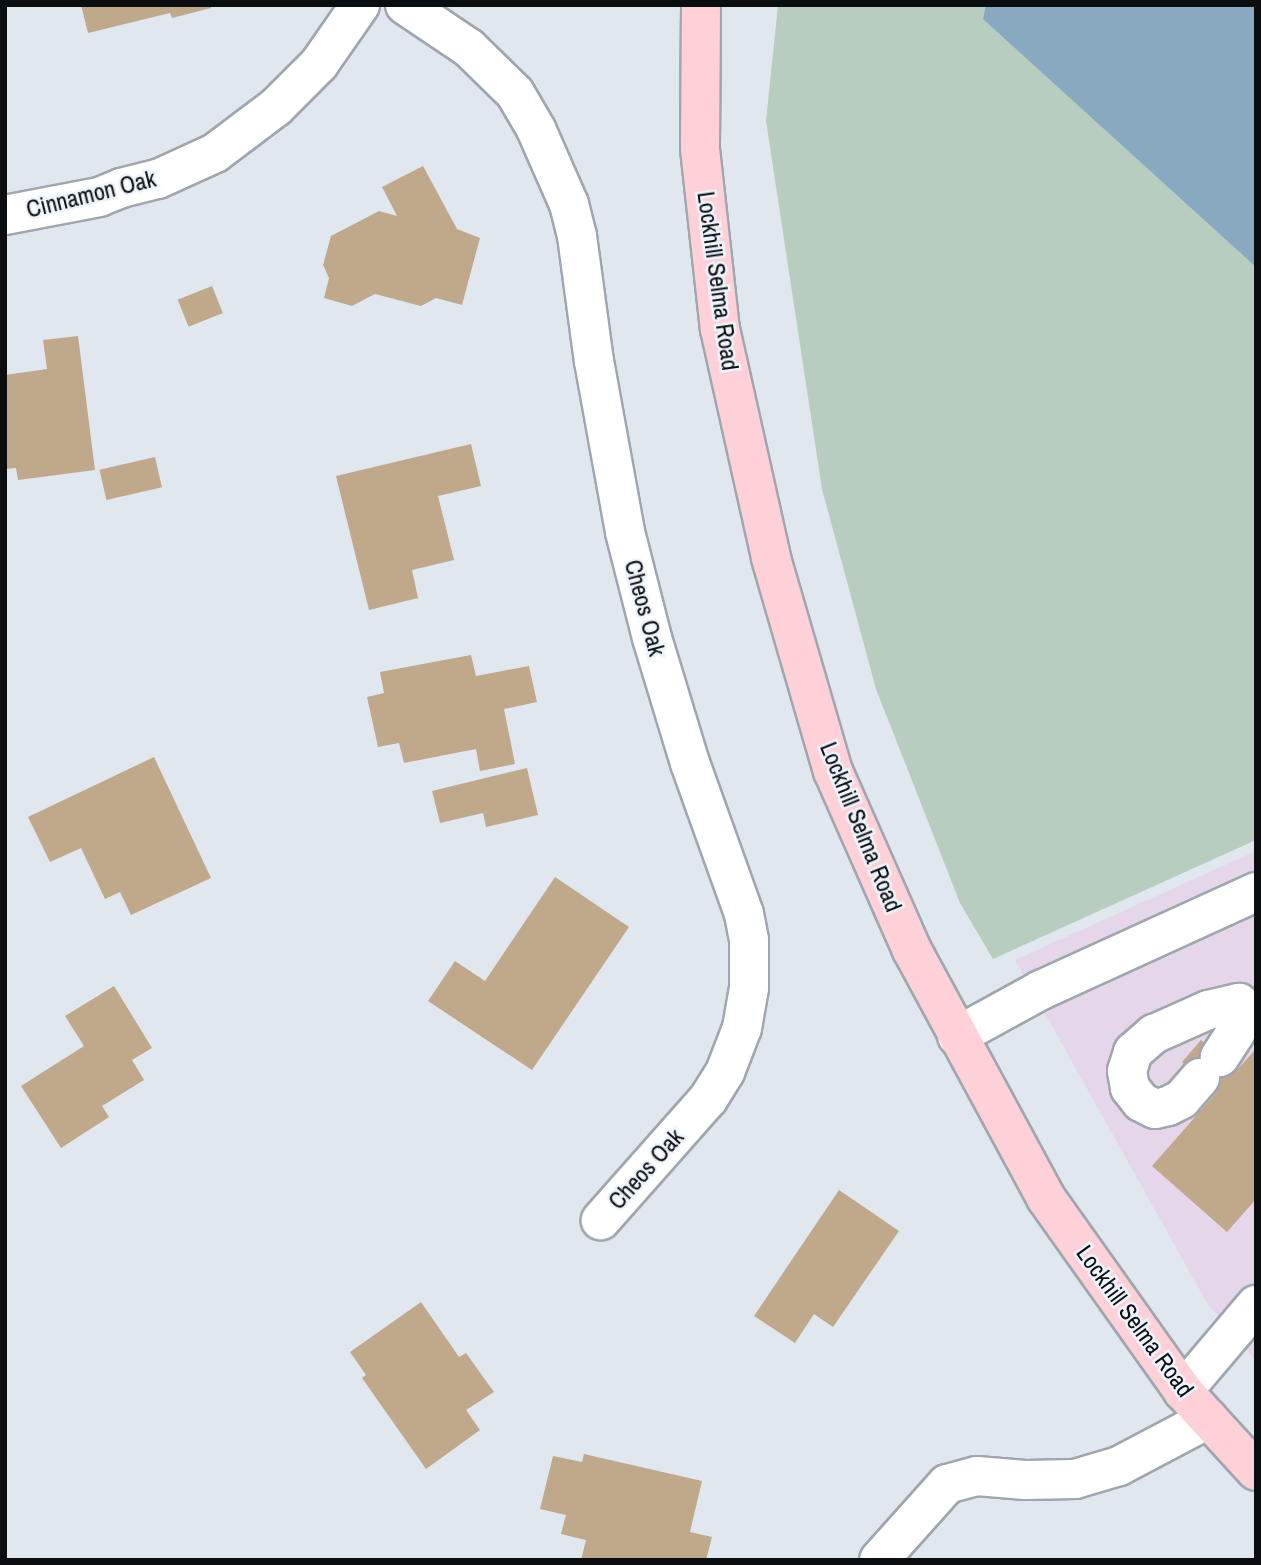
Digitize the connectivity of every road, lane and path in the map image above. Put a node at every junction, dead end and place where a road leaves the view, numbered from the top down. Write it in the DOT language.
graph roads {
  1 [pos="360,5"];
  2 [pos="405,5"];
  3 [pos="701,5"];
  4 [pos="5,215"];
  5 [pos="1256,892"];
  6 [pos="1248,999"];
  7 [pos="957,1036"];
  8 [pos="601,1220"];
  9 [pos="1256,1305"];
  10 [pos="1183,1391"];
  11 [pos="1208,1419"];
  12 [pos="1256,1471"];
  13 [pos="879,1560"];
  1 -- 4 [label="street, Cinnamon Oak"];
  2 -- 8 [label="street, Cheos Oak"];
  3 -- 7 [label="main road, Lockhill Selma Road"];
  5 -- 7 [label="street"];
  6 -- 6 [label="street"];
  7 -- 10 [label="main road, Lockhill Selma Road"];
  9 -- 10 [label="street"];
  10 -- 11 [label="main road, Lockhill Selma Road"];
  11 -- 12 [label="main road, Lockhill Selma Road"];
  11 -- 13 [label="street"];
}
